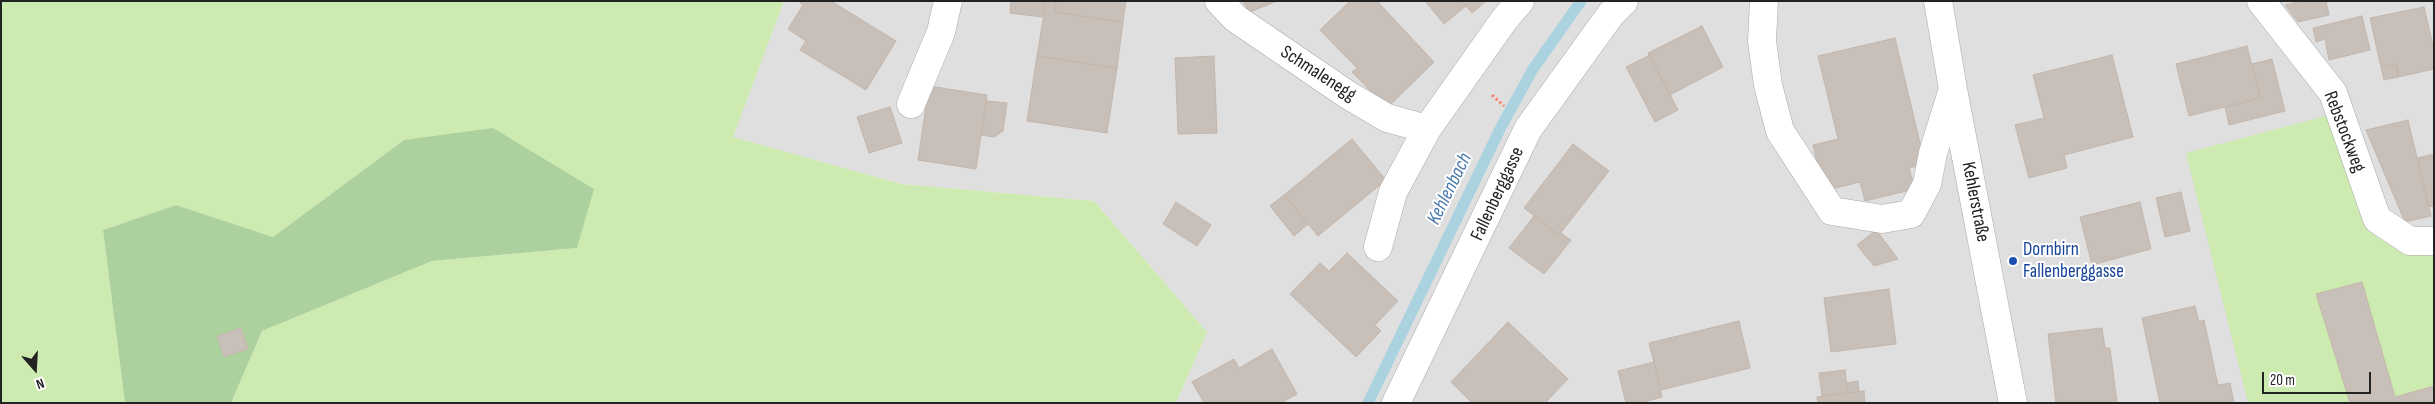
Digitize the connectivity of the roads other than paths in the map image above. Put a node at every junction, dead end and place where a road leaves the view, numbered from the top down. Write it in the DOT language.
graph roads {
  1 [pos="948,1"];
  2 [pos="1219,1"];
  3 [pos="1520,1"];
  4 [pos="1624,1"];
  5 [pos="1764,1"];
  6 [pos="1938,1"];
  7 [pos="2261,1"];
  8 [pos="1953,89"];
  9 [pos="911,104"];
  10 [pos="1427,129"];
  11 [pos="2434,241"];
  12 [pos="1378,247"];
  13 [pos="1396,403"];
  14 [pos="2013,403"];
  1 -- 9 [label="street"];
  2 -- 10 [label="street, Schmalenegg"];
  3 -- 10 [label="street"];
  4 -- 13 [label="street, Fallenberggasse"];
  5 -- 8 [label="street"];
  6 -- 8 [label="street, Kehlerstraße"];
  7 -- 11 [label="street, Rebstockweg"];
  8 -- 14 [label="street, Kehlerstraße"];
  10 -- 12 [label="street"];
}
